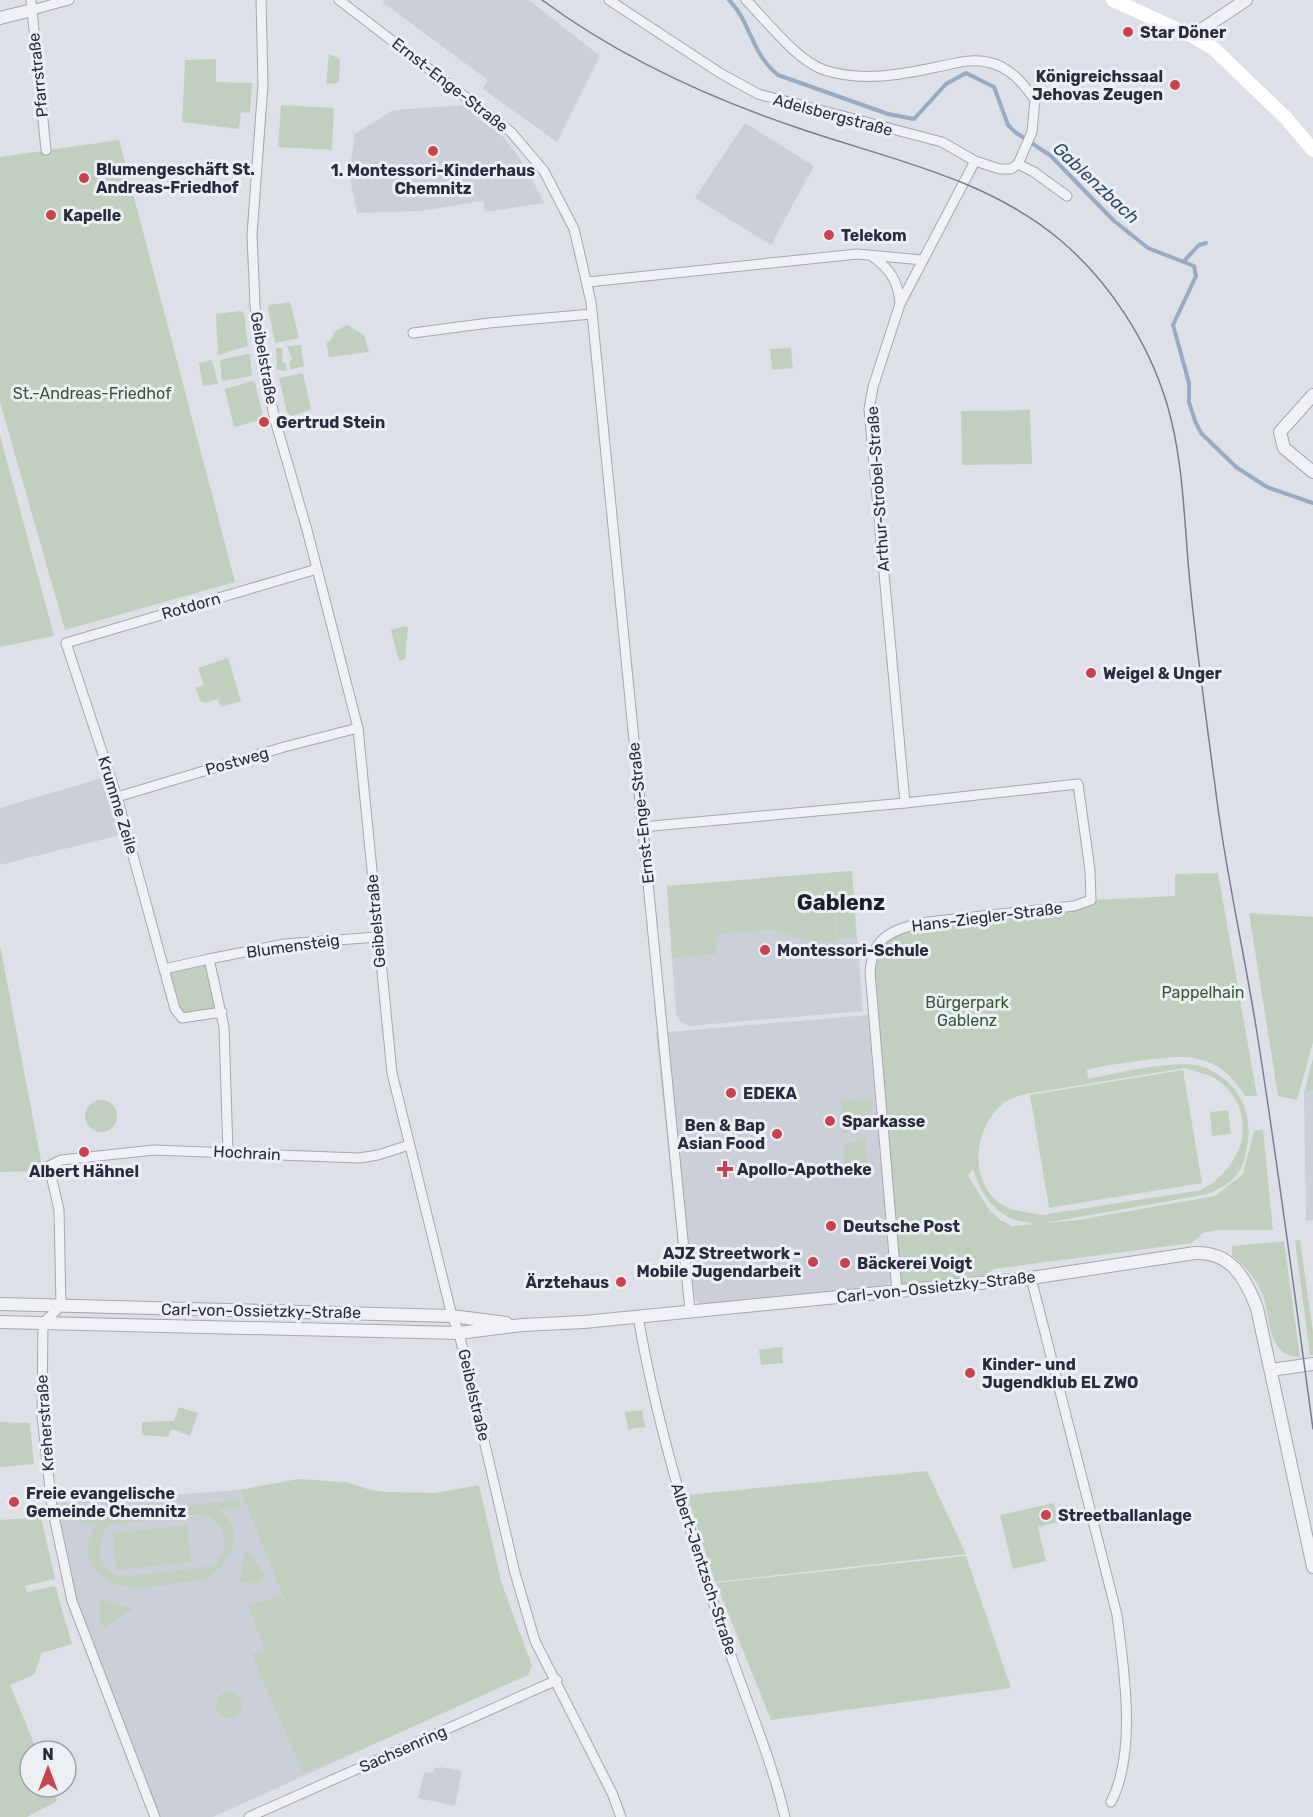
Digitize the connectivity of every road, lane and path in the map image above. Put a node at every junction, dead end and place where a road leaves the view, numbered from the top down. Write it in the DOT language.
graph roads {
  1 [pos="69,0"];
  2 [pos="261,0"];
  3 [pos="339,0"];
  4 [pos="609,0"];
  5 [pos="746,0"];
  6 [pos="1113,0"];
  7 [pos="1246,0"];
  8 [pos="31,5"];
  9 [pos="0,18"];
  10 [pos="1192,36"];
  11 [pos="46,150"];
  12 [pos="1313,150"];
  13 [pos="975,161"];
  14 [pos="1018,164"];
  15 [pos="1067,196"];
  16 [pos="870,255"];
  17 [pos="923,260"];
  18 [pos="588,282"];
  19 [pos="900,304"];
  20 [pos="592,315"];
  21 [pos="413,333"];
  22 [pos="1313,395"];
  23 [pos="1313,472"];
  24 [pos="317,569"];
  25 [pos="66,643"];
  26 [pos="358,728"];
  27 [pos="117,797"];
  28 [pos="904,803"];
  29 [pos="642,827"];
  30 [pos="377,937"];
  31 [pos="209,959"];
  32 [pos="164,969"];
  33 [pos="222,1012"];
  34 [pos="409,1145"];
  35 [pos="228,1153"];
  36 [pos="1031,1278"];
  37 [pos="897,1291"];
  38 [pos="0,1304"];
  39 [pos="61,1306"];
  40 [pos="690,1311"];
  41 [pos="452,1316"];
  42 [pos="638,1316"];
  43 [pos="0,1322"];
  44 [pos="43,1323"];
  45 [pos="522,1325"];
  46 [pos="459,1333"];
  47 [pos="1313,1364"];
  48 [pos="1271,1370"];
  49 [pos="1313,1567"];
  50 [pos="557,1680"];
  51 [pos="1111,1802"];
  52 [pos="154,1817"];
  53 [pos="249,1817"];
  54 [pos="621,1817"];
  55 [pos="785,1817"];
  1 -- 8 [label="street"];
  2 -- 24 [label="street, Geibelstraße"];
  3 -- 18 [label="street, Ernst-Enge-Straße"];
  4 -- 13 [label="street, Adelsbergstraße"];
  5 -- 14 [label="street"];
  6 -- 10 [label="main road"];
  7 -- 10 [label="street"];
  8 -- 9 [label="street"];
  8 -- 11 [label="street, Pfarrstraße"];
  10 -- 12 [label="main road"];
  13 -- 14 [label="street, Adelsbergstraße"];
  13 -- 17 [label="street, Arthur-Strobel-Straße"];
  14 -- 15 [label="street"];
  16 -- 17 [label="street"];
  16 -- 18 [label="street"];
  16 -- 19 [label="street"];
  17 -- 19 [label="street, Arthur-Strobel-Straße"];
  18 -- 20 [label="street, Ernst-Enge-Straße"];
  19 -- 28 [label="street, Arthur-Strobel-Straße"];
  20 -- 21 [label="street"];
  20 -- 29 [label="street, Ernst-Enge-Straße"];
  22 -- 23 [label="street"];
  24 -- 25 [label="street, Rotdorn"];
  24 -- 26 [label="street, Geibelstraße"];
  25 -- 27 [label="street, Krumme Zeile"];
  26 -- 27 [label="street, Postweg"];
  26 -- 30 [label="street, Geibelstraße"];
  27 -- 32 [label="street, Krumme Zeile"];
  28 -- 29 [label="street"];
  28 -- 37 [label="street, Hans-Ziegler-Straße"];
  29 -- 40 [label="street, Ernst-Enge-Straße"];
  30 -- 31 [label="street, Blumensteig"];
  30 -- 34 [label="street, Geibelstraße"];
  31 -- 32 [label="street, Blumensteig"];
  31 -- 33 [label="street"];
  32 -- 33 [label="street, Krumme Zeile"];
  33 -- 35 [label="street"];
  34 -- 35 [label="street, Hochrain"];
  34 -- 41 [label="street, Geibelstraße"];
  35 -- 39 [label="street, Hochrain"];
  36 -- 37 [label="street, Carl-von-Ossietzky-Straße"];
  36 -- 48 [label="street, Carl-von-Ossietzky-Straße"];
  36 -- 51 [label="street"];
  37 -- 40 [label="street, Carl-von-Ossietzky-Straße"];
  38 -- 39 [label="street, Carl-von-Ossietzky-Straße"];
  39 -- 41 [label="street, Carl-von-Ossietzky-Straße"];
  39 -- 44 [label="street"];
  40 -- 42 [label="street, Carl-von-Ossietzky-Straße"];
  41 -- 45 [label="street, Carl-von-Ossietzky-Straße"];
  41 -- 46 [label="street, Geibelstraße"];
  42 -- 45 [label="street, Carl-von-Ossietzky-Straße"];
  42 -- 55 [label="street, Albert-Jentzsch-Straße"];
  43 -- 44 [label="street, Carl-von-Ossietzky-Straße"];
  44 -- 46 [label="street, Carl-von-Ossietzky-Straße"];
  44 -- 52 [label="street, Kreherstraße"];
  45 -- 46 [label="street, Carl-von-Ossietzky-Straße"];
  46 -- 50 [label="street, Geibelstraße"];
  47 -- 48 [label="street"];
  48 -- 49 [label="street, Carl-von-Ossietzky-Straße"];
  50 -- 53 [label="street, Sachsenring"];
  50 -- 54 [label="street, Geibelstraße"];
}
